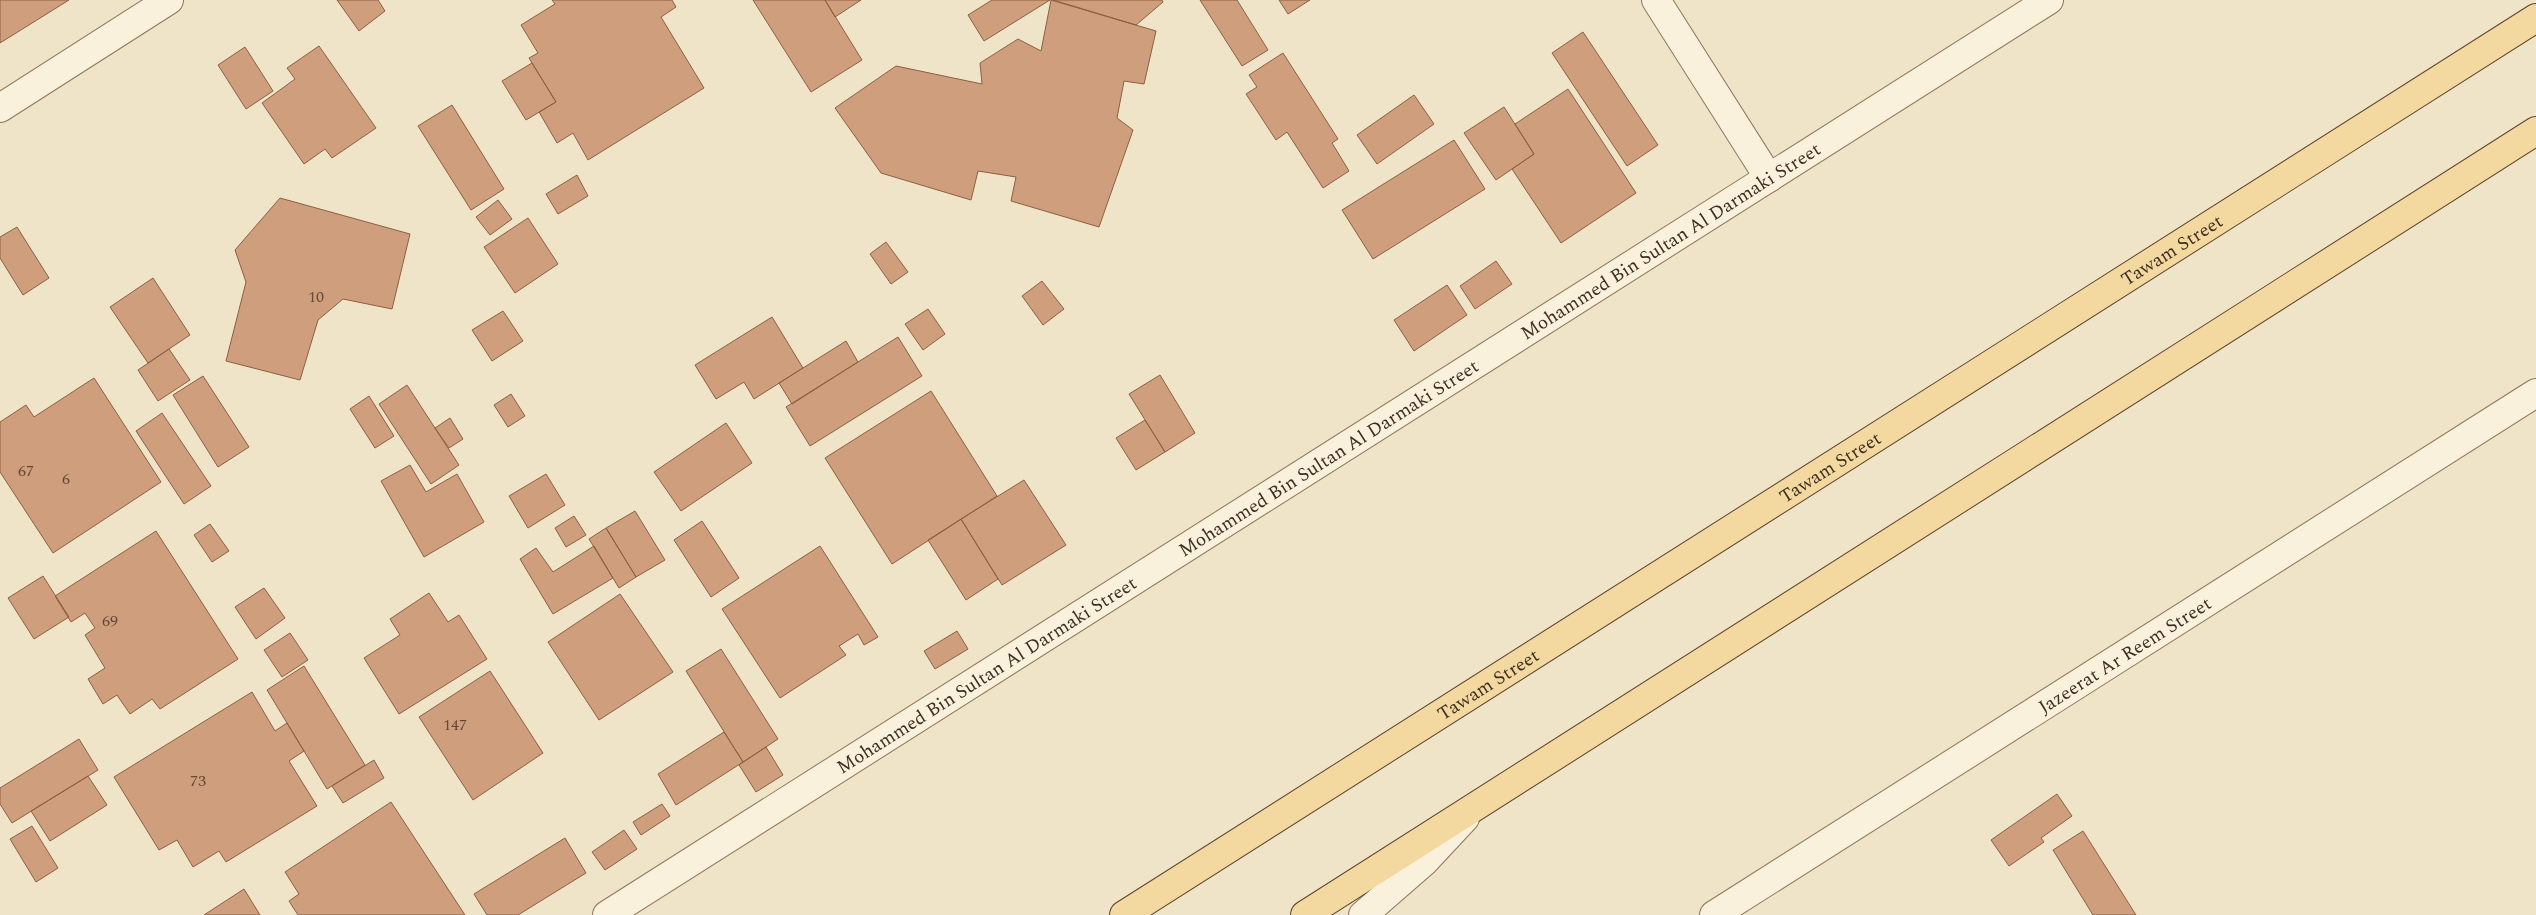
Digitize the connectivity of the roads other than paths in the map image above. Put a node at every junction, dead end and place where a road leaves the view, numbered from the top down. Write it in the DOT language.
graph roads {
  1 [pos="169,0"];
  2 [pos="1656,0"];
  3 [pos="2049,0"];
  4 [pos="2536,18"];
  5 [pos="0,108"];
  6 [pos="2536,131"];
  7 [pos="1768,178"];
  8 [pos="2536,394"];
  9 [pos="1475,807"];
  10 [pos="607,915"];
  11 [pos="1124,915"];
  12 [pos="1305,915"];
  13 [pos="1363,915"];
  14 [pos="1714,915"];
  1 -- 5 [label="street"];
  2 -- 7 [label="street"];
  3 -- 7 [label="street, Mohammed Bin Sultan Al Darmaki Street"];
  4 -- 11 [label="main road, Tawam Street"];
  6 -- 9 [label="main road"];
  7 -- 10 [label="street, Mohammed Bin Sultan Al Darmaki Street"];
  8 -- 14 [label="street, Jazeerat Ar Reem Street"];
  9 -- 12 [label="main road"];
  9 -- 13 [label="street"];
}
